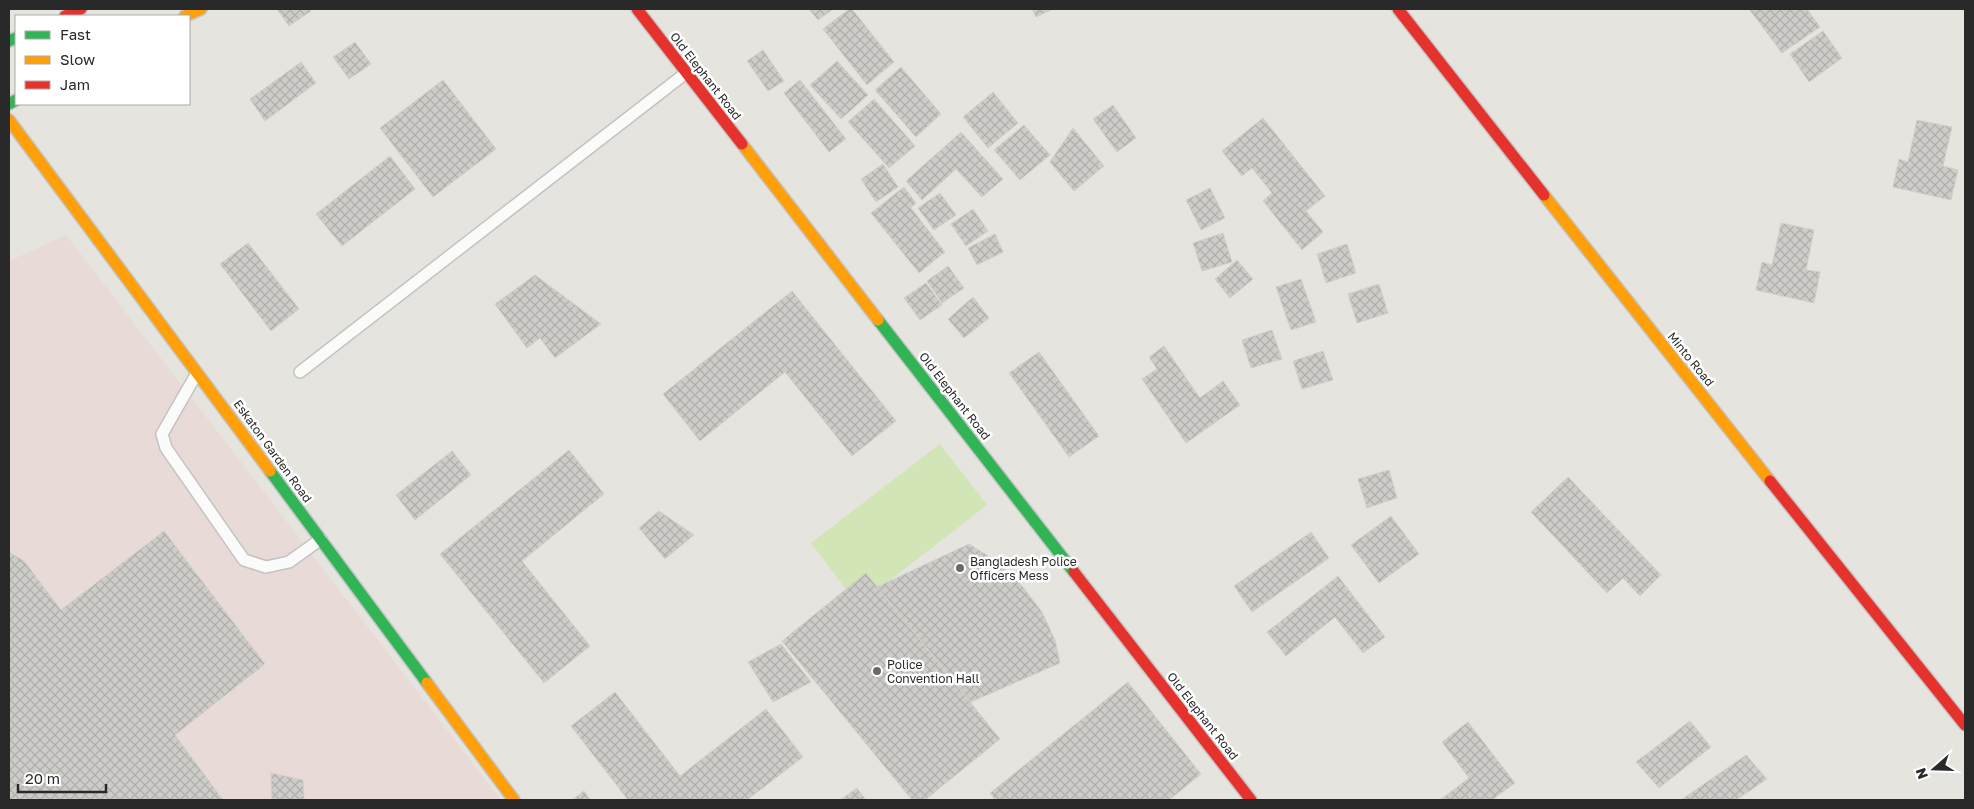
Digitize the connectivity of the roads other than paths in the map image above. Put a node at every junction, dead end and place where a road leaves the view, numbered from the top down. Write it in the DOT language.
graph roads {
  1 [pos="81,9"];
  2 [pos="200,9"];
  3 [pos="637,9"];
  4 [pos="1398,9"];
  5 [pos="67,15"];
  6 [pos="187,15"];
  7 [pos="686,73"];
  8 [pos="9,120"];
  9 [pos="198,372"];
  10 [pos="300,372"];
  11 [pos="321,539"];
  12 [pos="1965,725"];
  13 [pos="514,800"];
  14 [pos="1251,800"];
  1 -- 5 [label="main road"];
  2 -- 6 [label="main road"];
  3 -- 7 [label="main road, Old Elephant Road"];
  4 -- 12 [label="main road, Minto Road"];
  7 -- 10 [label="lane"];
  7 -- 14 [label="main road, Old Elephant Road"];
  8 -- 9 [label="main road, Eskaton Garden Road"];
  9 -- 11 [label="main road, Eskaton Garden Road"];
  9 -- 11 [label="lane"];
  11 -- 13 [label="main road, Eskaton Garden Road"];
}
